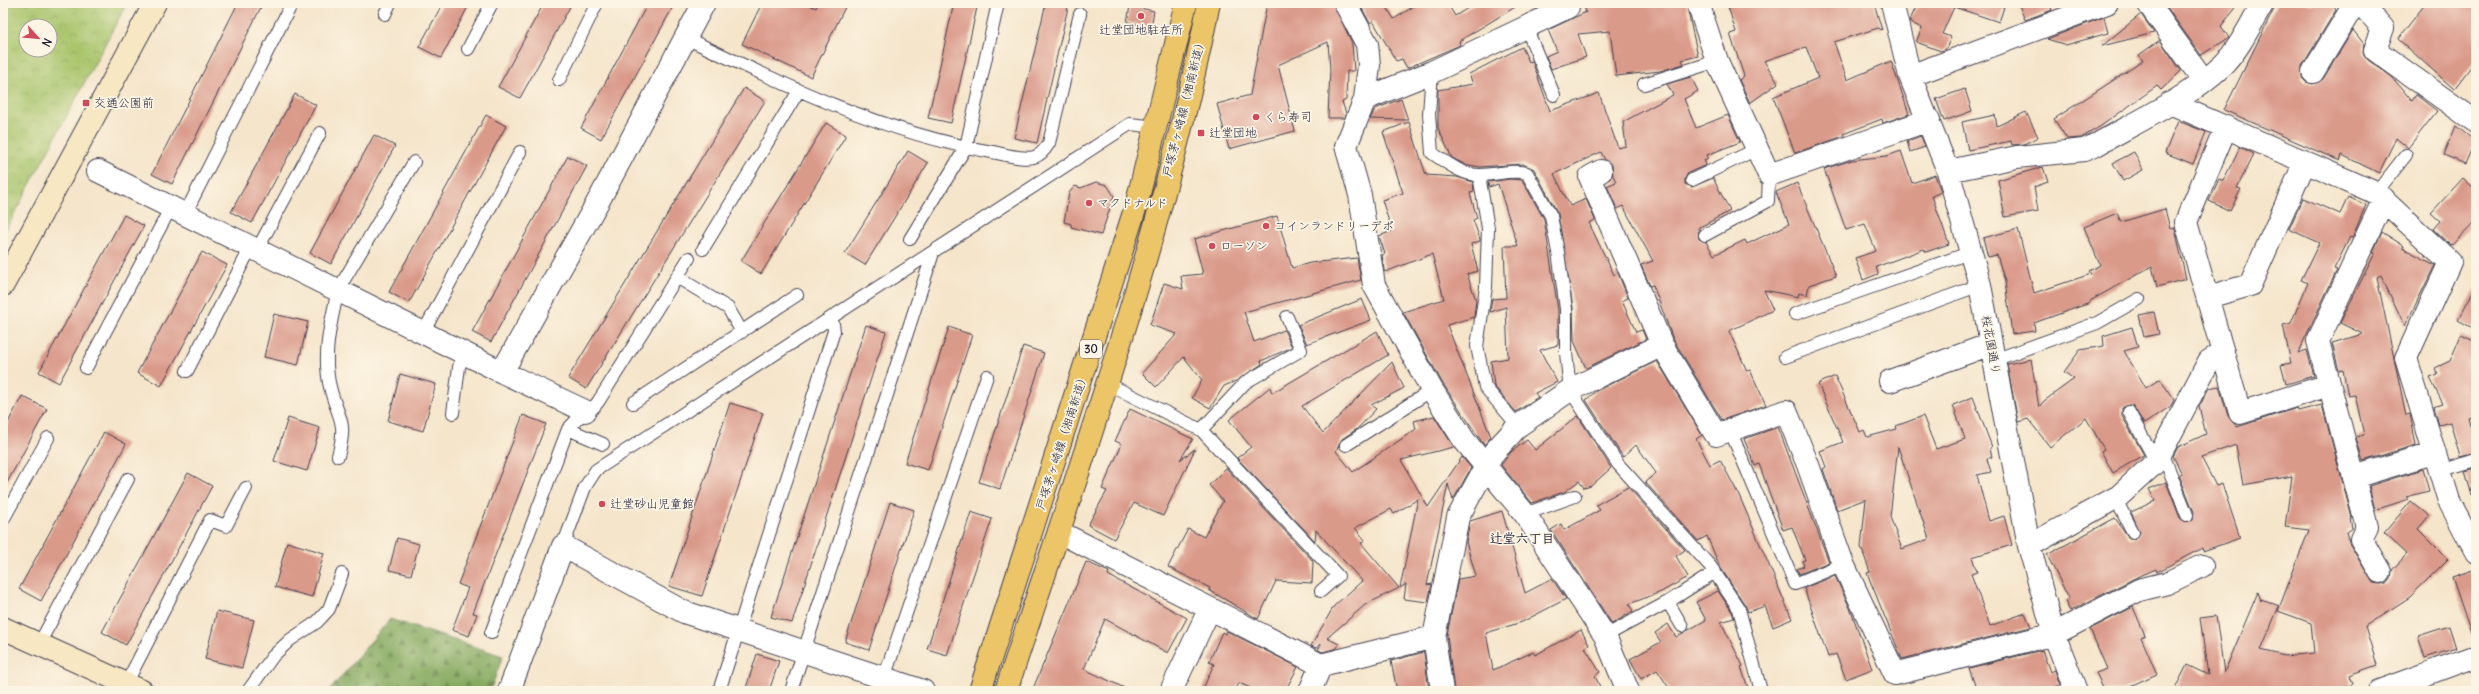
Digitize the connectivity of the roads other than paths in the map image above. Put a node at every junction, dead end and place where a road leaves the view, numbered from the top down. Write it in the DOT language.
graph roads {
  1 [pos="156,3"];
  2 [pos="292,3"];
  3 [pos="390,3"];
  4 [pos="492,3"];
  5 [pos="598,3"];
  6 [pos="704,3"];
  7 [pos="998,3"];
  8 [pos="1186,3"];
  9 [pos="1209,3"];
  10 [pos="1345,3"];
  11 [pos="1567,3"];
  12 [pos="1698,3"];
  13 [pos="1892,3"];
  14 [pos="2106,3"];
  15 [pos="2148,3"];
  16 [pos="2263,3"];
  17 [pos="2355,3"];
  18 [pos="2360,3"];
  19 [pos="384,14"];
  20 [pos="1080,14"];
  21 [pos="1526,27"];
  22 [pos="686,38"];
  23 [pos="468,49"];
  24 [pos="1717,61"];
  25 [pos="1432,72"];
  26 [pos="2313,72"];
  27 [pos="1910,76"];
  28 [pos="559,80"];
  29 [pos="2204,81"];
  30 [pos="1644,84"];
  31 [pos="798,92"];
  32 [pos="1554,95"];
  33 [pos="1365,99"];
  34 [pos="2170,104"];
  35 [pos="1929,120"];
  36 [pos="2476,122"];
  37 [pos="1157,127"];
  38 [pos="2226,127"];
  39 [pos="320,133"];
  40 [pos="966,147"];
  41 [pos="1757,150"];
  42 [pos="520,152"];
  43 [pos="2406,155"];
  44 [pos="414,162"];
  45 [pos="2305,162"];
  46 [pos="98,171"];
  47 [pos="1601,171"];
  48 [pos="1948,171"];
  49 [pos="1769,175"];
  50 [pos="1479,176"];
  51 [pos="1692,180"];
  52 [pos="2380,196"];
  53 [pos="178,210"];
  54 [pos="1705,236"];
  55 [pos="910,239"];
  56 [pos="254,249"];
  57 [pos="703,249"];
  58 [pos="1972,252"];
  59 [pos="933,253"];
  60 [pos="688,258"];
  61 [pos="677,277"];
  62 [pos="3,285"];
  63 [pos="1980,285"];
  64 [pos="338,290"];
  65 [pos="797,295"];
  66 [pos="2208,297"];
  67 [pos="2139,299"];
  68 [pos="1795,314"];
  69 [pos="1287,317"];
  70 [pos="833,324"];
  71 [pos="742,332"];
  72 [pos="423,333"];
  73 [pos="1662,345"];
  74 [pos="1992,352"];
  75 [pos="2223,352"];
  76 [pos="464,353"];
  77 [pos="1785,357"];
  78 [pos="86,368"];
  79 [pos="187,371"];
  80 [pos="502,372"];
  81 [pos="987,376"];
  82 [pos="1890,381"];
  83 [pos="1106,383"];
  84 [pos="2329,385"];
  85 [pos="1432,390"];
  86 [pos="1570,390"];
  87 [pos="632,403"];
  88 [pos="585,411"];
  89 [pos="2129,412"];
  90 [pos="453,413"];
  91 [pos="1518,426"];
  92 [pos="568,429"];
  93 [pos="1201,430"];
  94 [pos="1730,430"];
  95 [pos="48,438"];
  96 [pos="603,444"];
  97 [pos="1346,445"];
  98 [pos="338,456"];
  99 [pos="2159,457"];
  100 [pos="2476,460"];
  101 [pos="2436,462"];
  102 [pos="1486,468"];
  103 [pos="2354,477"];
  104 [pos="128,479"];
  105 [pos="246,488"];
  106 [pos="1575,496"];
  107 [pos="2115,498"];
  108 [pos="1525,514"];
  109 [pos="2187,515"];
  110 [pos="3,520"];
  111 [pos="1059,532"];
  112 [pos="2133,532"];
  113 [pos="564,546"];
  114 [pos="2029,546"];
  115 [pos="2476,552"];
  116 [pos="1843,564"];
  117 [pos="2202,566"];
  118 [pos="1715,572"];
  119 [pos="2380,572"];
  120 [pos="342,574"];
  121 [pos="1321,591"];
  122 [pos="1668,602"];
  123 [pos="1209,610"];
  124 [pos="1682,626"];
  125 [pos="3,628"];
  126 [pos="738,630"];
  127 [pos="491,633"];
  128 [pos="2054,634"];
  129 [pos="1605,636"];
  130 [pos="1434,637"];
  131 [pos="39,644"];
  132 [pos="804,652"];
  133 [pos="2476,661"];
  134 [pos="1321,665"];
  135 [pos="884,678"];
  136 [pos="137,689"];
  137 [pos="248,691"];
  138 [pos="509,691"];
  139 [pos="719,691"];
  140 [pos="791,691"];
  141 [pos="923,691"];
  142 [pos="980,691"];
  143 [pos="1006,691"];
  144 [pos="1171,691"];
  145 [pos="1310,691"];
  146 [pos="1442,691"];
  147 [pos="1628,691"];
  148 [pos="1762,691"];
  149 [pos="2076,691"];
  150 [pos="2380,691"];
  1 -- 62 [label="street"];
  2 -- 53 [label="lane"];
  3 -- 19 [label="lane"];
  4 -- 23 [label="lane"];
  5 -- 28 [label="lane"];
  6 -- 22 [label="street"];
  7 -- 40 [label="lane"];
  8 -- 37 [label="main road, 戸塚茅ヶ崎線（湘南新道） / 30"];
  9 -- 83 [label="main road, 戸塚茅ヶ崎線（湘南新道） / 30"];
  10 -- 33 [label="street"];
  11 -- 21 [label="street"];
  12 -- 24 [label="street"];
  13 -- 27 [label="street, 桜花園通り"];
  14 -- 27 [label="street"];
  15 -- 29 [label="street"];
  16 -- 29 [label="street"];
  17 -- 26 [label="street"];
  18 -- 36 [label="street"];
  20 -- 40 [label="lane"];
  21 -- 25 [label="street"];
  21 -- 32 [label="lane"];
  22 -- 31 [label="lane"];
  22 -- 80 [label="street"];
  24 -- 30 [label="lane"];
  24 -- 41 [label="street"];
  25 -- 33 [label="street"];
  25 -- 50 [label="lane"];
  27 -- 35 [label="street, 桜花園通り"];
  29 -- 34 [label="street"];
  31 -- 40 [label="lane"];
  31 -- 57 [label="lane"];
  33 -- 85 [label="street"];
  34 -- 38 [label="street"];
  34 -- 48 [label="street"];
  35 -- 48 [label="street, 桜花園通り"];
  35 -- 49 [label="street"];
  37 -- 59 [label="lane"];
  37 -- 142 [label="main road, 戸塚茅ヶ崎線（湘南新道） / 30"];
  38 -- 45 [label="street"];
  38 -- 66 [label="street"];
  39 -- 56 [label="lane"];
  40 -- 55 [label="lane"];
  41 -- 49 [label="street"];
  41 -- 51 [label="lane"];
  42 -- 72 [label="lane"];
  43 -- 52 [label="lane"];
  44 -- 64 [label="lane"];
  45 -- 52 [label="street"];
  45 -- 66 [label="street"];
  46 -- 53 [label="street"];
  47 -- 73 [label="street"];
  48 -- 58 [label="street, 桜花園通り"];
  49 -- 54 [label="lane"];
  50 -- 86 [label="lane"];
  50 -- 91 [label="lane"];
  52 -- 84 [label="street"];
  52 -- 101 [label="street"];
  53 -- 56 [label="street"];
  53 -- 78 [label="lane"];
  56 -- 64 [label="street"];
  56 -- 79 [label="lane"];
  58 -- 63 [label="street, 桜花園通り"];
  58 -- 68 [label="lane"];
  59 -- 113 [label="lane"];
  59 -- 132 [label="lane"];
  60 -- 61 [label="lane"];
  61 -- 71 [label="lane"];
  61 -- 88 [label="lane"];
  63 -- 74 [label="street, 桜花園通り"];
  63 -- 77 [label="lane"];
  64 -- 72 [label="street"];
  64 -- 98 [label="lane"];
  65 -- 71 [label="lane"];
  66 -- 75 [label="street"];
  67 -- 74 [label="lane"];
  69 -- 93 [label="lane"];
  70 -- 126 [label="lane"];
  71 -- 87 [label="lane"];
  72 -- 76 [label="street"];
  73 -- 86 [label="street"];
  73 -- 94 [label="street"];
  74 -- 82 [label="street"];
  74 -- 114 [label="street, 桜花園通り"];
  75 -- 84 [label="street"];
  75 -- 99 [label="street"];
  76 -- 80 [label="street"];
  76 -- 90 [label="lane"];
  80 -- 88 [label="street"];
  81 -- 135 [label="lane"];
  83 -- 93 [label="lane"];
  83 -- 111 [label="main road, 戸塚茅ヶ崎線（湘南新道） / 30"];
  84 -- 103 [label="street"];
  85 -- 97 [label="lane"];
  85 -- 102 [label="street"];
  86 -- 91 [label="street"];
  86 -- 118 [label="lane"];
  88 -- 92 [label="lane"];
  89 -- 99 [label="lane"];
  91 -- 102 [label="street"];
  92 -- 96 [label="lane"];
  92 -- 127 [label="lane"];
  93 -- 121 [label="lane"];
  94 -- 116 [label="lane"];
  94 -- 116 [label="street"];
  95 -- 110 [label="lane"];
  99 -- 107 [label="street"];
  99 -- 109 [label="lane"];
  100 -- 101 [label="lane"];
  101 -- 103 [label="street"];
  101 -- 115 [label="street"];
  102 -- 108 [label="street"];
  102 -- 130 [label="street"];
  103 -- 119 [label="street"];
  104 -- 131 [label="lane"];
  105 -- 136 [label="lane"];
  106 -- 108 [label="lane"];
  107 -- 112 [label="lane"];
  107 -- 114 [label="street"];
  108 -- 129 [label="street"];
  111 -- 123 [label="street"];
  111 -- 143 [label="main road, 戸塚茅ヶ崎線（湘南新道） / 30"];
  113 -- 126 [label="street"];
  113 -- 138 [label="street"];
  114 -- 128 [label="street, 桜花園通り"];
  116 -- 128 [label="street"];
  117 -- 128 [label="street"];
  118 -- 122 [label="lane"];
  118 -- 148 [label="lane"];
  120 -- 137 [label="lane"];
  122 -- 124 [label="lane"];
  122 -- 129 [label="lane"];
  123 -- 134 [label="street"];
  123 -- 144 [label="street"];
  125 -- 131 [label="street"];
  126 -- 132 [label="street"];
  126 -- 139 [label="lane"];
  128 -- 149 [label="street, 桜花園通り"];
  129 -- 147 [label="street"];
  130 -- 134 [label="street"];
  130 -- 146 [label="street"];
  131 -- 136 [label="street"];
  132 -- 135 [label="street"];
  132 -- 140 [label="lane"];
  133 -- 150 [label="street"];
  134 -- 145 [label="street"];
  135 -- 141 [label="street"];
}
